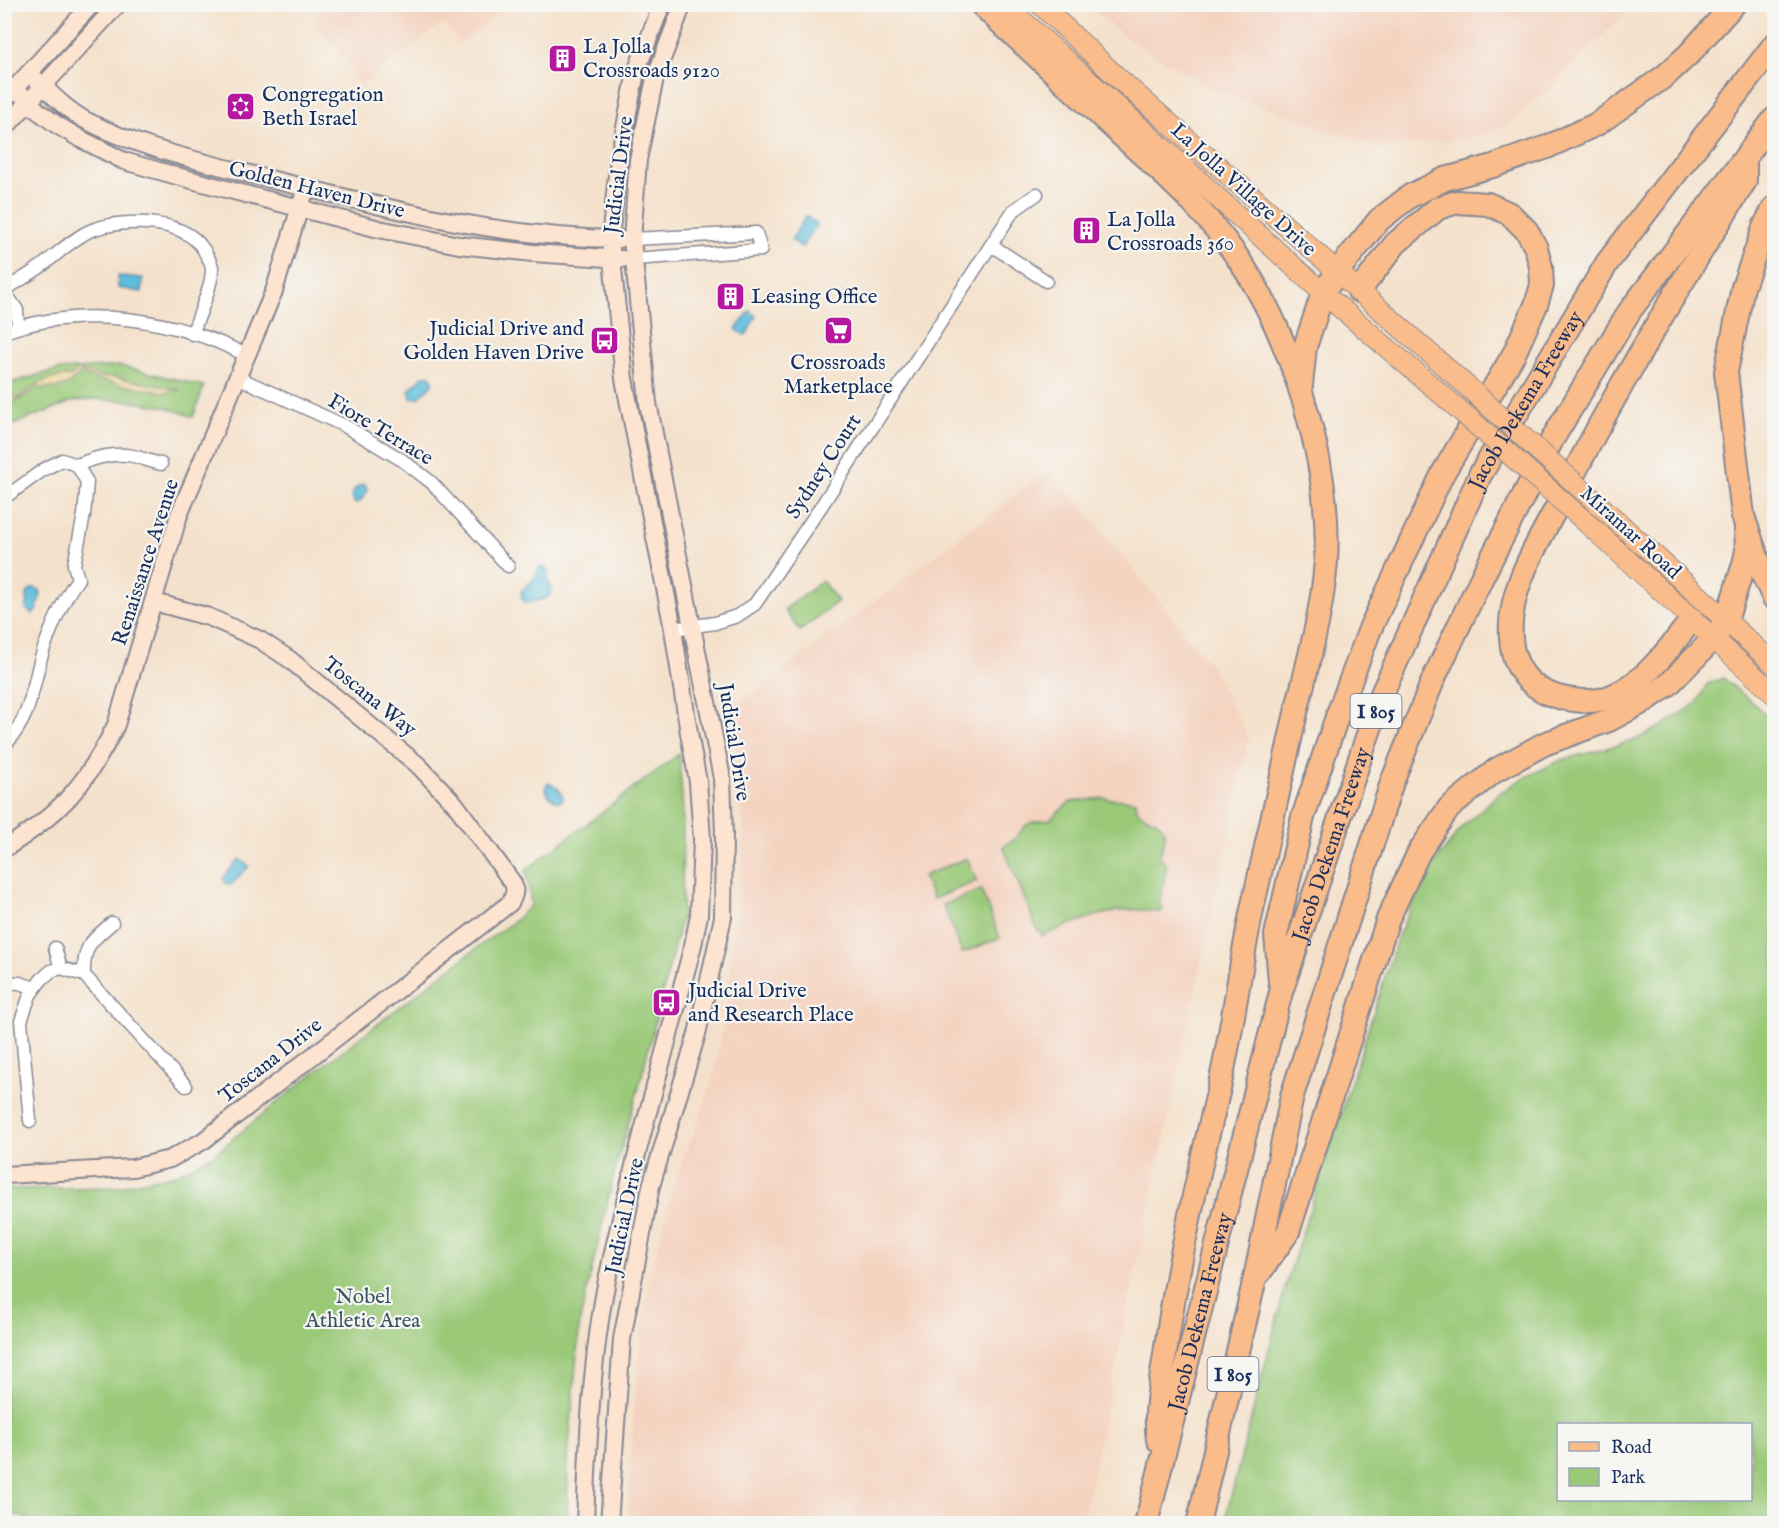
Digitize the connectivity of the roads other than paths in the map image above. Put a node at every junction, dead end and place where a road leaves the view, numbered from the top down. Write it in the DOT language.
graph roads {
  1 [pos="92,4"];
  2 [pos="118,4"];
  3 [pos="662,4"];
  4 [pos="683,4"];
  5 [pos="981,4"];
  6 [pos="1004,4"];
  7 [pos="1040,4"];
  8 [pos="1734,4"];
  9 [pos="1774,45"];
  10 [pos="29,73"];
  11 [pos="44,86"];
  12 [pos="10,94"];
  13 [pos="30,102"];
  14 [pos="1774,119"];
  15 [pos="4,129"];
  16 [pos="1744,156"];
  17 [pos="306,188"];
  18 [pos="1037,194"];
  19 [pos="1774,208"];
  20 [pos="300,209"];
  21 [pos="610,239"];
  22 [pos="632,239"];
  23 [pos="991,245"];
  24 [pos="633,259"];
  25 [pos="611,260"];
  26 [pos="1337,272"];
  27 [pos="1046,280"];
  28 [pos="4,291"];
  29 [pos="1359,291"];
  30 [pos="1323,293"];
  31 [pos="18,327"];
  32 [pos="4,332"];
  33 [pos="192,334"];
  34 [pos="248,356"];
  35 [pos="239,378"];
  36 [pos="1469,388"];
  37 [pos="1300,392"];
  38 [pos="1455,406"];
  39 [pos="161,464"];
  40 [pos="77,465"];
  41 [pos="4,498"];
  42 [pos="1746,528"];
  43 [pos="508,566"];
  44 [pos="1774,598"];
  45 [pos="154,602"];
  46 [pos="1692,619"];
  47 [pos="693,627"];
  48 [pos="674,629"];
  49 [pos="1720,630"];
  50 [pos="1774,664"];
  51 [pos="1774,694"];
  52 [pos="4,746"];
  53 [pos="4,849"];
  54 [pos="513,884"];
  55 [pos="112,923"];
  56 [pos="55,948"];
  57 [pos="61,968"];
  58 [pos="84,975"];
  59 [pos="4,982"];
  60 [pos="35,988"];
  61 [pos="1281,992"];
  62 [pos="186,1086"];
  63 [pos="30,1121"];
  64 [pos="4,1175"];
  65 [pos="1255,1278"];
  66 [pos="1161,1460"];
  67 [pos="585,1524"];
  68 [pos="609,1524"];
  69 [pos="1146,1524"];
  70 [pos="1198,1524"];
  1 -- 10 [label="street"];
  2 -- 11 [label="street"];
  3 -- 21 [label="street, Judicial Drive"];
  4 -- 22 [label="street, Judicial Drive"];
  5 -- 37 [label="highway"];
  6 -- 30 [label="main road, La Jolla Village Drive"];
  7 -- 26 [label="main road, La Jolla Village Drive"];
  8 -- 26 [label="highway"];
  9 -- 61 [label="highway, Jacob Dekema Freeway / I 805"];
  10 -- 11 [label="street, Golden Haven Drive"];
  10 -- 12 [label="street"];
  11 -- 13 [label="street"];
  11 -- 17 [label="street, Golden Haven Drive"];
  12 -- 13 [label="street, Golden Haven Drive"];
  13 -- 15 [label="street"];
  13 -- 20 [label="street, Golden Haven Drive"];
  14 -- 16 [label="highway, Jacob Dekema Freeway / I 805"];
  16 -- 46 [label="highway"];
  16 -- 65 [label="highway, Jacob Dekema Freeway / I 805"];
  17 -- 20 [label="street, Renaissance Avenue"];
  17 -- 21 [label="street, Golden Haven Drive"];
  18 -- 23 [label="street, Sydney Court"];
  19 -- 42 [label="highway"];
  20 -- 25 [label="street, Golden Haven Drive"];
  20 -- 34 [label="street, Renaissance Avenue"];
  21 -- 22 [label="street, Golden Haven Drive"];
  21 -- 25 [label="street, Judicial Drive"];
  22 -- 24 [label="street, Judicial Drive"];
  22 -- 24 [label="street"];
  23 -- 27 [label="street"];
  23 -- 47 [label="street, Sydney Court"];
  24 -- 25 [label="street, Golden Haven Drive"];
  24 -- 47 [label="street, Judicial Drive"];
  25 -- 48 [label="street, Judicial Drive"];
  26 -- 29 [label="main road, La Jolla Village Drive"];
  26 -- 30 [label="highway"];
  28 -- 31 [label="street"];
  28 -- 33 [label="street"];
  29 -- 36 [label="main road, La Jolla Village Drive"];
  29 -- 61 [label="highway"];
  30 -- 37 [label="highway"];
  30 -- 38 [label="main road, La Jolla Village Drive"];
  31 -- 32 [label="street"];
  31 -- 33 [label="street"];
  33 -- 34 [label="street"];
  34 -- 35 [label="street, Renaissance Avenue"];
  35 -- 43 [label="street, Fiore Terrace"];
  35 -- 45 [label="street, Renaissance Avenue"];
  36 -- 49 [label="main road, Miramar Road, bridge"];
  37 -- 66 [label="highway"];
  38 -- 46 [label="main road, Miramar Road, bridge"];
  39 -- 40 [label="street"];
  40 -- 41 [label="street"];
  40 -- 52 [label="street"];
  42 -- 44 [label="highway"];
  42 -- 49 [label="highway"];
  45 -- 53 [label="street, Renaissance Avenue"];
  45 -- 54 [label="street, Toscana Way"];
  46 -- 49 [label="main road, Miramar Road"];
  47 -- 48 [label="street, Sydney Court"];
  47 -- 68 [label="street, Judicial Drive"];
  48 -- 67 [label="street, Judicial Drive"];
  49 -- 50 [label="main road, Miramar Road"];
  49 -- 51 [label="main road, Miramar Road"];
  49 -- 65 [label="highway"];
  54 -- 64 [label="street, Toscana Drive"];
  55 -- 58 [label="street"];
  56 -- 57 [label="street"];
  57 -- 58 [label="street"];
  57 -- 60 [label="street"];
  58 -- 62 [label="street"];
  59 -- 60 [label="street"];
  60 -- 63 [label="street"];
  61 -- 66 [label="highway, Jacob Dekema Freeway / I 805"];
  65 -- 70 [label="highway, Jacob Dekema Freeway / I 805"];
  66 -- 69 [label="highway, Jacob Dekema Freeway / I 805"];
}
